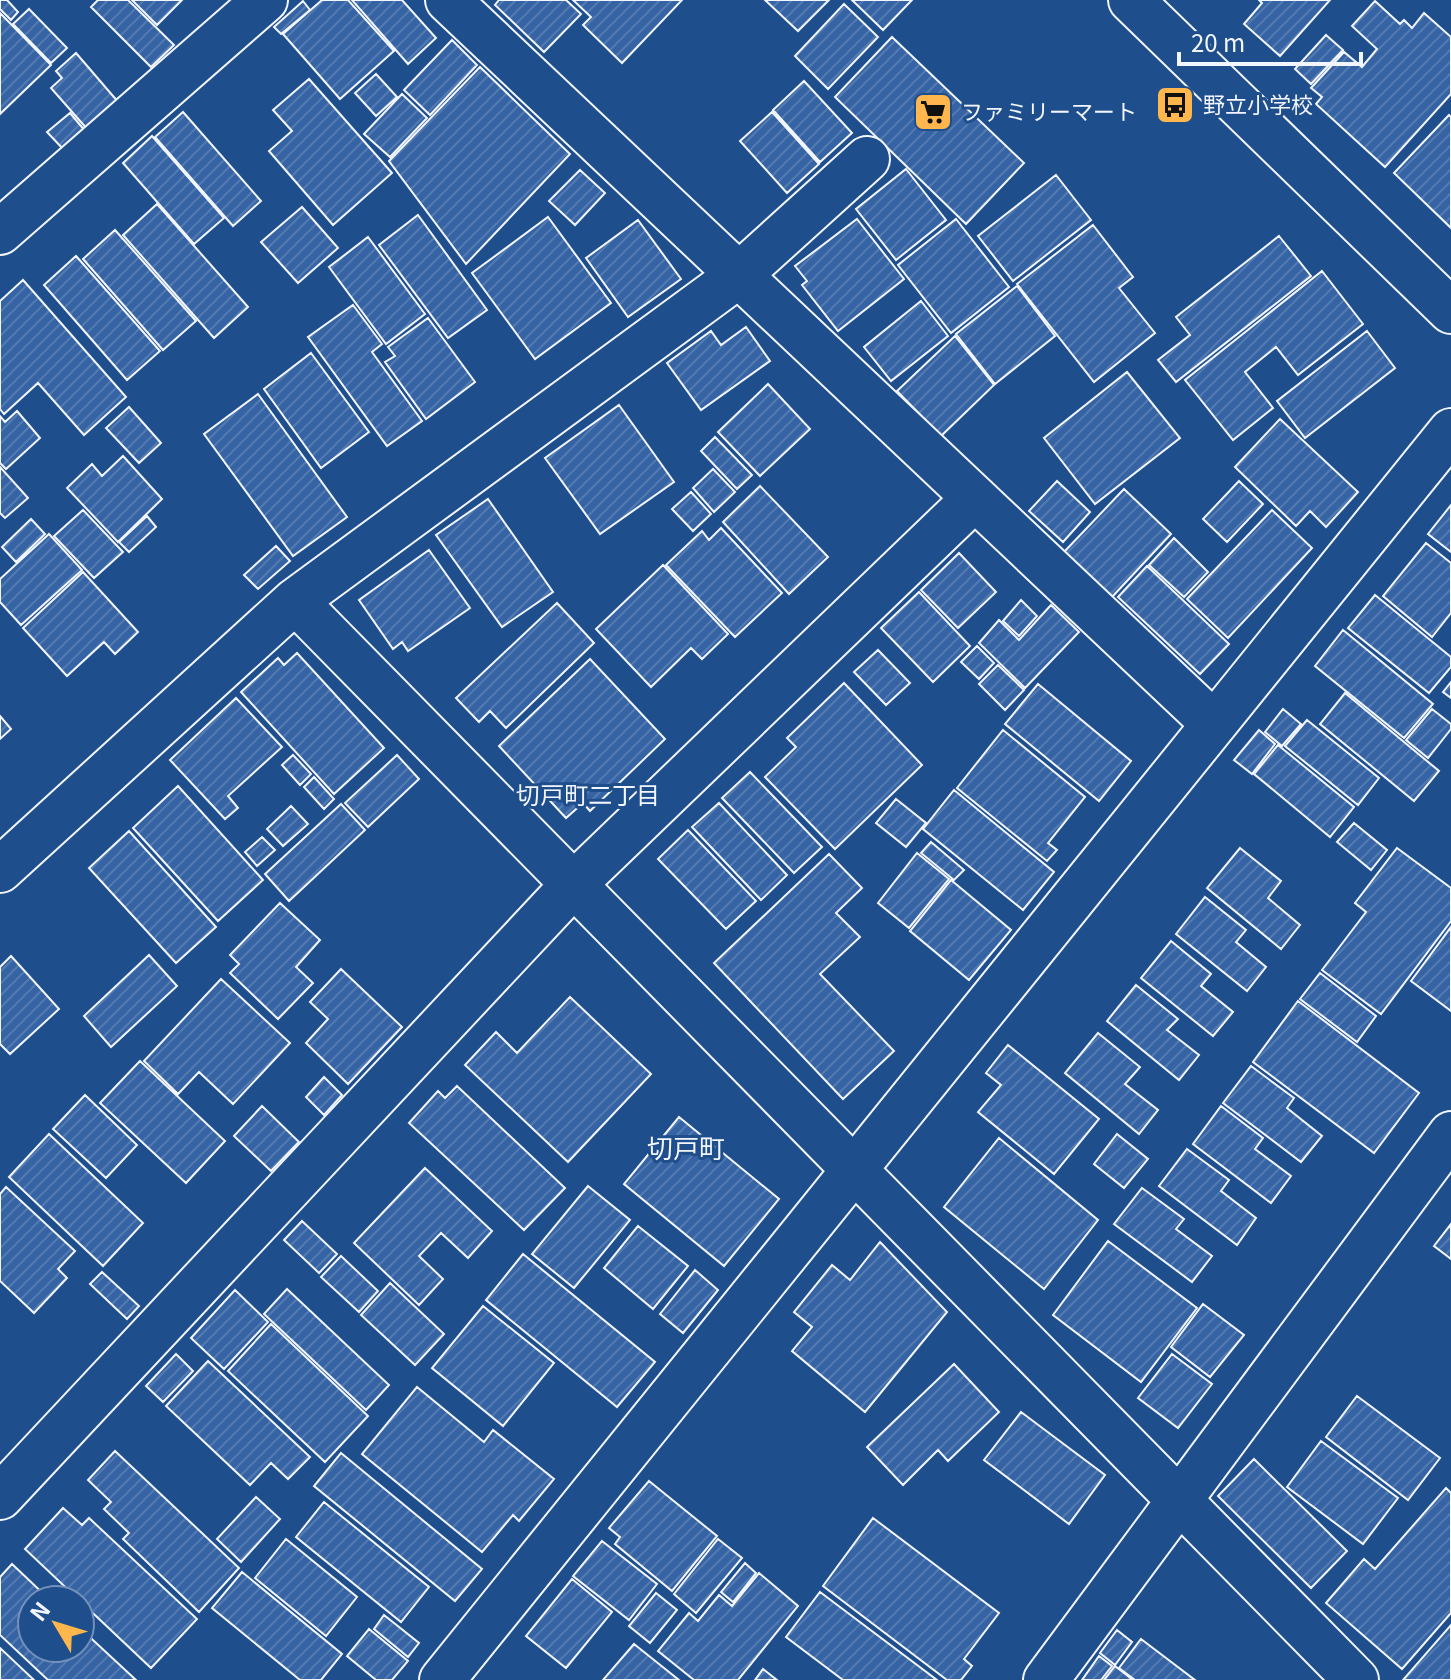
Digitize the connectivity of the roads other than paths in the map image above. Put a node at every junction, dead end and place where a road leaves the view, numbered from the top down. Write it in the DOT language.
graph roads {
  1 [pos="265,0"];
  2 [pos="448,0"];
  3 [pos="1131,0"];
  4 [pos="867,159"];
  5 [pos="0,232"];
  6 [pos="739,275"];
  7 [pos="1451,311"];
  8 [pos="1451,431"];
  9 [pos="975,498"];
  10 [pos="295,601"];
  11 [pos="1214,724"];
  12 [pos="0,870"];
  13 [pos="574,884"];
  14 [pos="1451,1134"];
  15 [pos="854,1170"];
  16 [pos="0,1497"];
  17 [pos="1180,1501"];
  18 [pos="442,1680"];
  19 [pos="1046,1680"];
  20 [pos="1356,1680"];
  1 -- 5 [label="street"];
  2 -- 6 [label="street"];
  3 -- 7 [label="street"];
  4 -- 6 [label="street"];
  6 -- 9 [label="street"];
  6 -- 10 [label="street"];
  8 -- 11 [label="street"];
  9 -- 11 [label="street"];
  9 -- 13 [label="street"];
  10 -- 12 [label="street"];
  10 -- 13 [label="street"];
  11 -- 15 [label="street"];
  13 -- 15 [label="street"];
  13 -- 16 [label="street"];
  14 -- 17 [label="street"];
  15 -- 17 [label="street"];
  15 -- 18 [label="street"];
  17 -- 19 [label="street"];
  17 -- 20 [label="street"];
}
